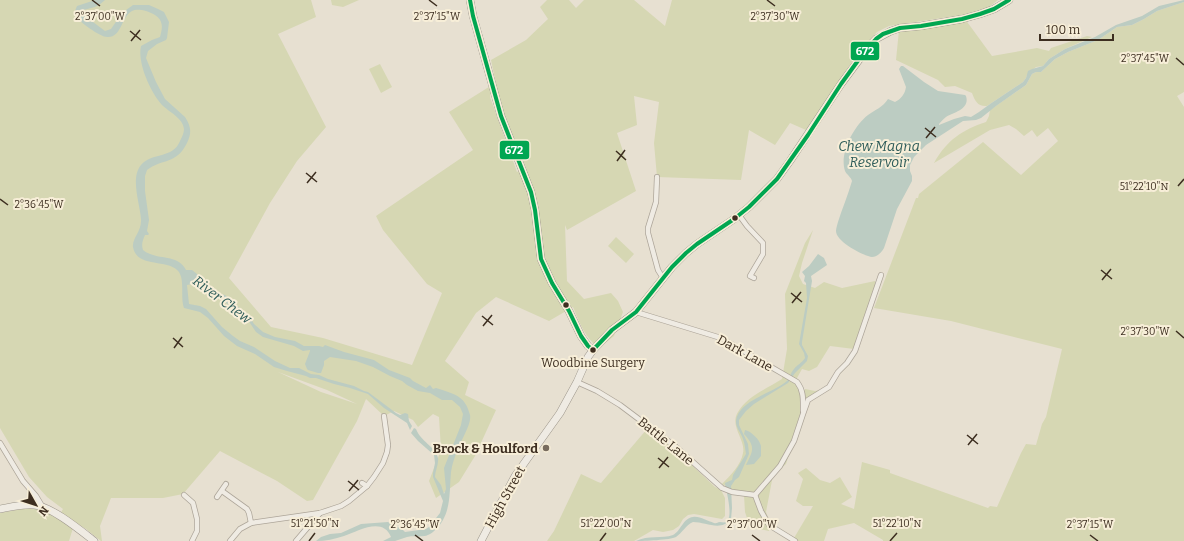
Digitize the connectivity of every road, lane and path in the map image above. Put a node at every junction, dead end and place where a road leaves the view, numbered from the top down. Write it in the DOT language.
graph roads {
  1 [pos="470,0"];
  2 [pos="1009,0"];
  3 [pos="657,177"];
  4 [pos="739,215"];
  5 [pos="881,275"];
  6 [pos="750,276"];
  7 [pos="663,278"];
  8 [pos="636,312"];
  9 [pos="593,350"];
  10 [pos="577,382"];
  11 [pos="802,414"];
  12 [pos="384,416"];
  13 [pos="0,443"];
  14 [pos="362,483"];
  15 [pos="226,484"];
  16 [pos="367,486"];
  17 [pos="222,491"];
  18 [pos="184,495"];
  19 [pos="755,495"];
  20 [pos="217,497"];
  21 [pos="42,506"];
  22 [pos="0,509"];
  23 [pos="320,513"];
  24 [pos="251,524"];
  25 [pos="94,541"];
  26 [pos="192,541"];
  27 [pos="230,541"];
  28 [pos="296,541"];
  29 [pos="481,541"];
  30 [pos="795,541"];
  1 -- 9 [label="main road"];
  2 -- 4 [label="main road, High Street"];
  3 -- 7 [label="street"];
  4 -- 6 [label="street"];
  4 -- 7 [label="main road, High Street"];
  5 -- 11 [label="street"];
  7 -- 8 [label="main road, High Street"];
  8 -- 9 [label="main road, High Street"];
  8 -- 11 [label="street, Dark Lane"];
  9 -- 10 [label="main road, High Street"];
  10 -- 19 [label="street, Battle Lane"];
  10 -- 29 [label="main road, High Street"];
  11 -- 19 [label="street"];
  12 -- 16 [label="street"];
  13 -- 21 [label="street"];
  14 -- 16 [label="street"];
  15 -- 17 [label="street"];
  16 -- 23 [label="street"];
  17 -- 20 [label="street"];
  17 -- 24 [label="street"];
  18 -- 26 [label="street"];
  19 -- 30 [label="street"];
  21 -- 22 [label="main road"];
  21 -- 25 [label="main road"];
  23 -- 24 [label="street"];
  23 -- 28 [label="street"];
  24 -- 27 [label="street"];
}
